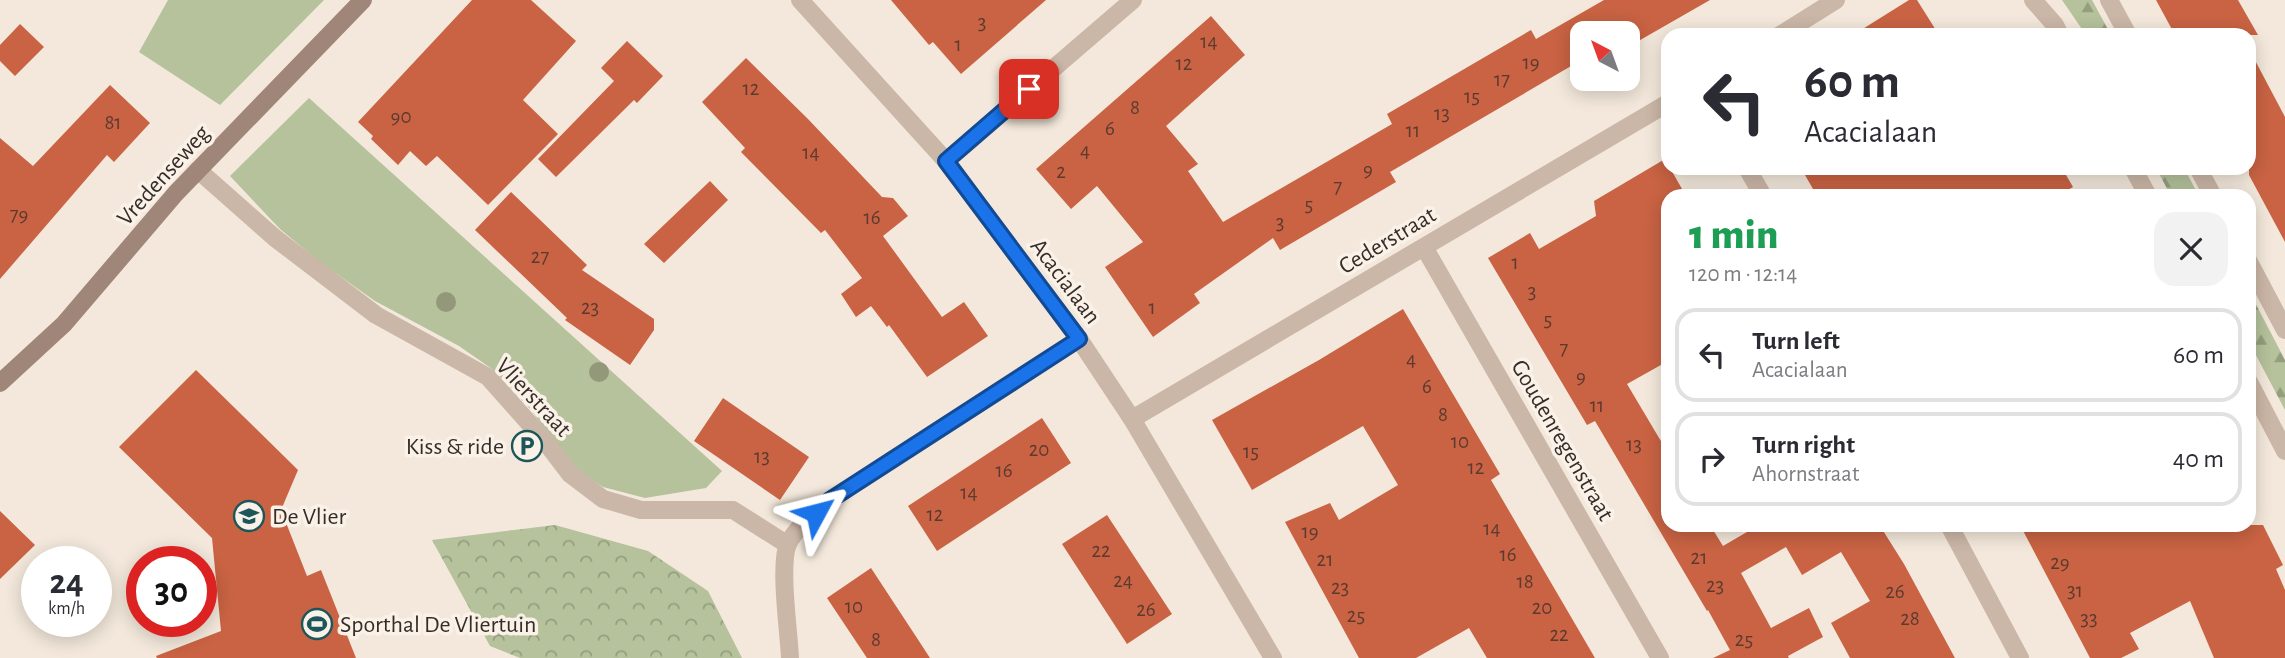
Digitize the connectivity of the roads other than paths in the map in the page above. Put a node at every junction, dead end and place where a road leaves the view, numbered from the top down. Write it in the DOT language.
graph roads {
  1 [pos="363,0"];
  2 [pos="800,0"];
  3 [pos="1133,0"];
  4 [pos="1836,0"];
  5 [pos="2033,0"];
  6 [pos="2109,0"];
  7 [pos="1791,28"];
  8 [pos="2055,28"];
  9 [pos="2124,28"];
  10 [pos="1661,107"];
  11 [pos="946,161"];
  12 [pos="198,170"];
  13 [pos="1424,247"];
  14 [pos="2256,275"];
  15 [pos="2285,330"];
  16 [pos="1079,339"];
  17 [pos="0,383"];
  18 [pos="2256,395"];
  19 [pos="1132,419"];
  20 [pos="2285,451"];
  21 [pos="1953,532"];
  22 [pos="788,545"];
  23 [pos="790,658"];
  24 [pos="1273,658"];
  25 [pos="1660,658"];
  26 [pos="2020,658"];
  1 -- 12 [label="main road, Vredenseweg"];
  2 -- 11 [label="street, Acacialaan"];
  3 -- 11 [label="street"];
  4 -- 7 [label="street"];
  5 -- 8 [label="street"];
  6 -- 9 [label="street"];
  10 -- 13 [label="street, Cederstraat"];
  11 -- 16 [label="street, Acacialaan"];
  12 -- 17 [label="main road, Vredenseweg"];
  12 -- 22 [label="street, Vlierstraat"];
  13 -- 19 [label="street, Cederstraat"];
  13 -- 25 [label="street, Goudenregenstraat"];
  14 -- 15 [label="street"];
  16 -- 19 [label="street, Acacialaan"];
  16 -- 22 [label="street"];
  18 -- 20 [label="street"];
  19 -- 24 [label="street, Acacialaan"];
  21 -- 26 [label="street"];
  22 -- 23 [label="street"];
}
